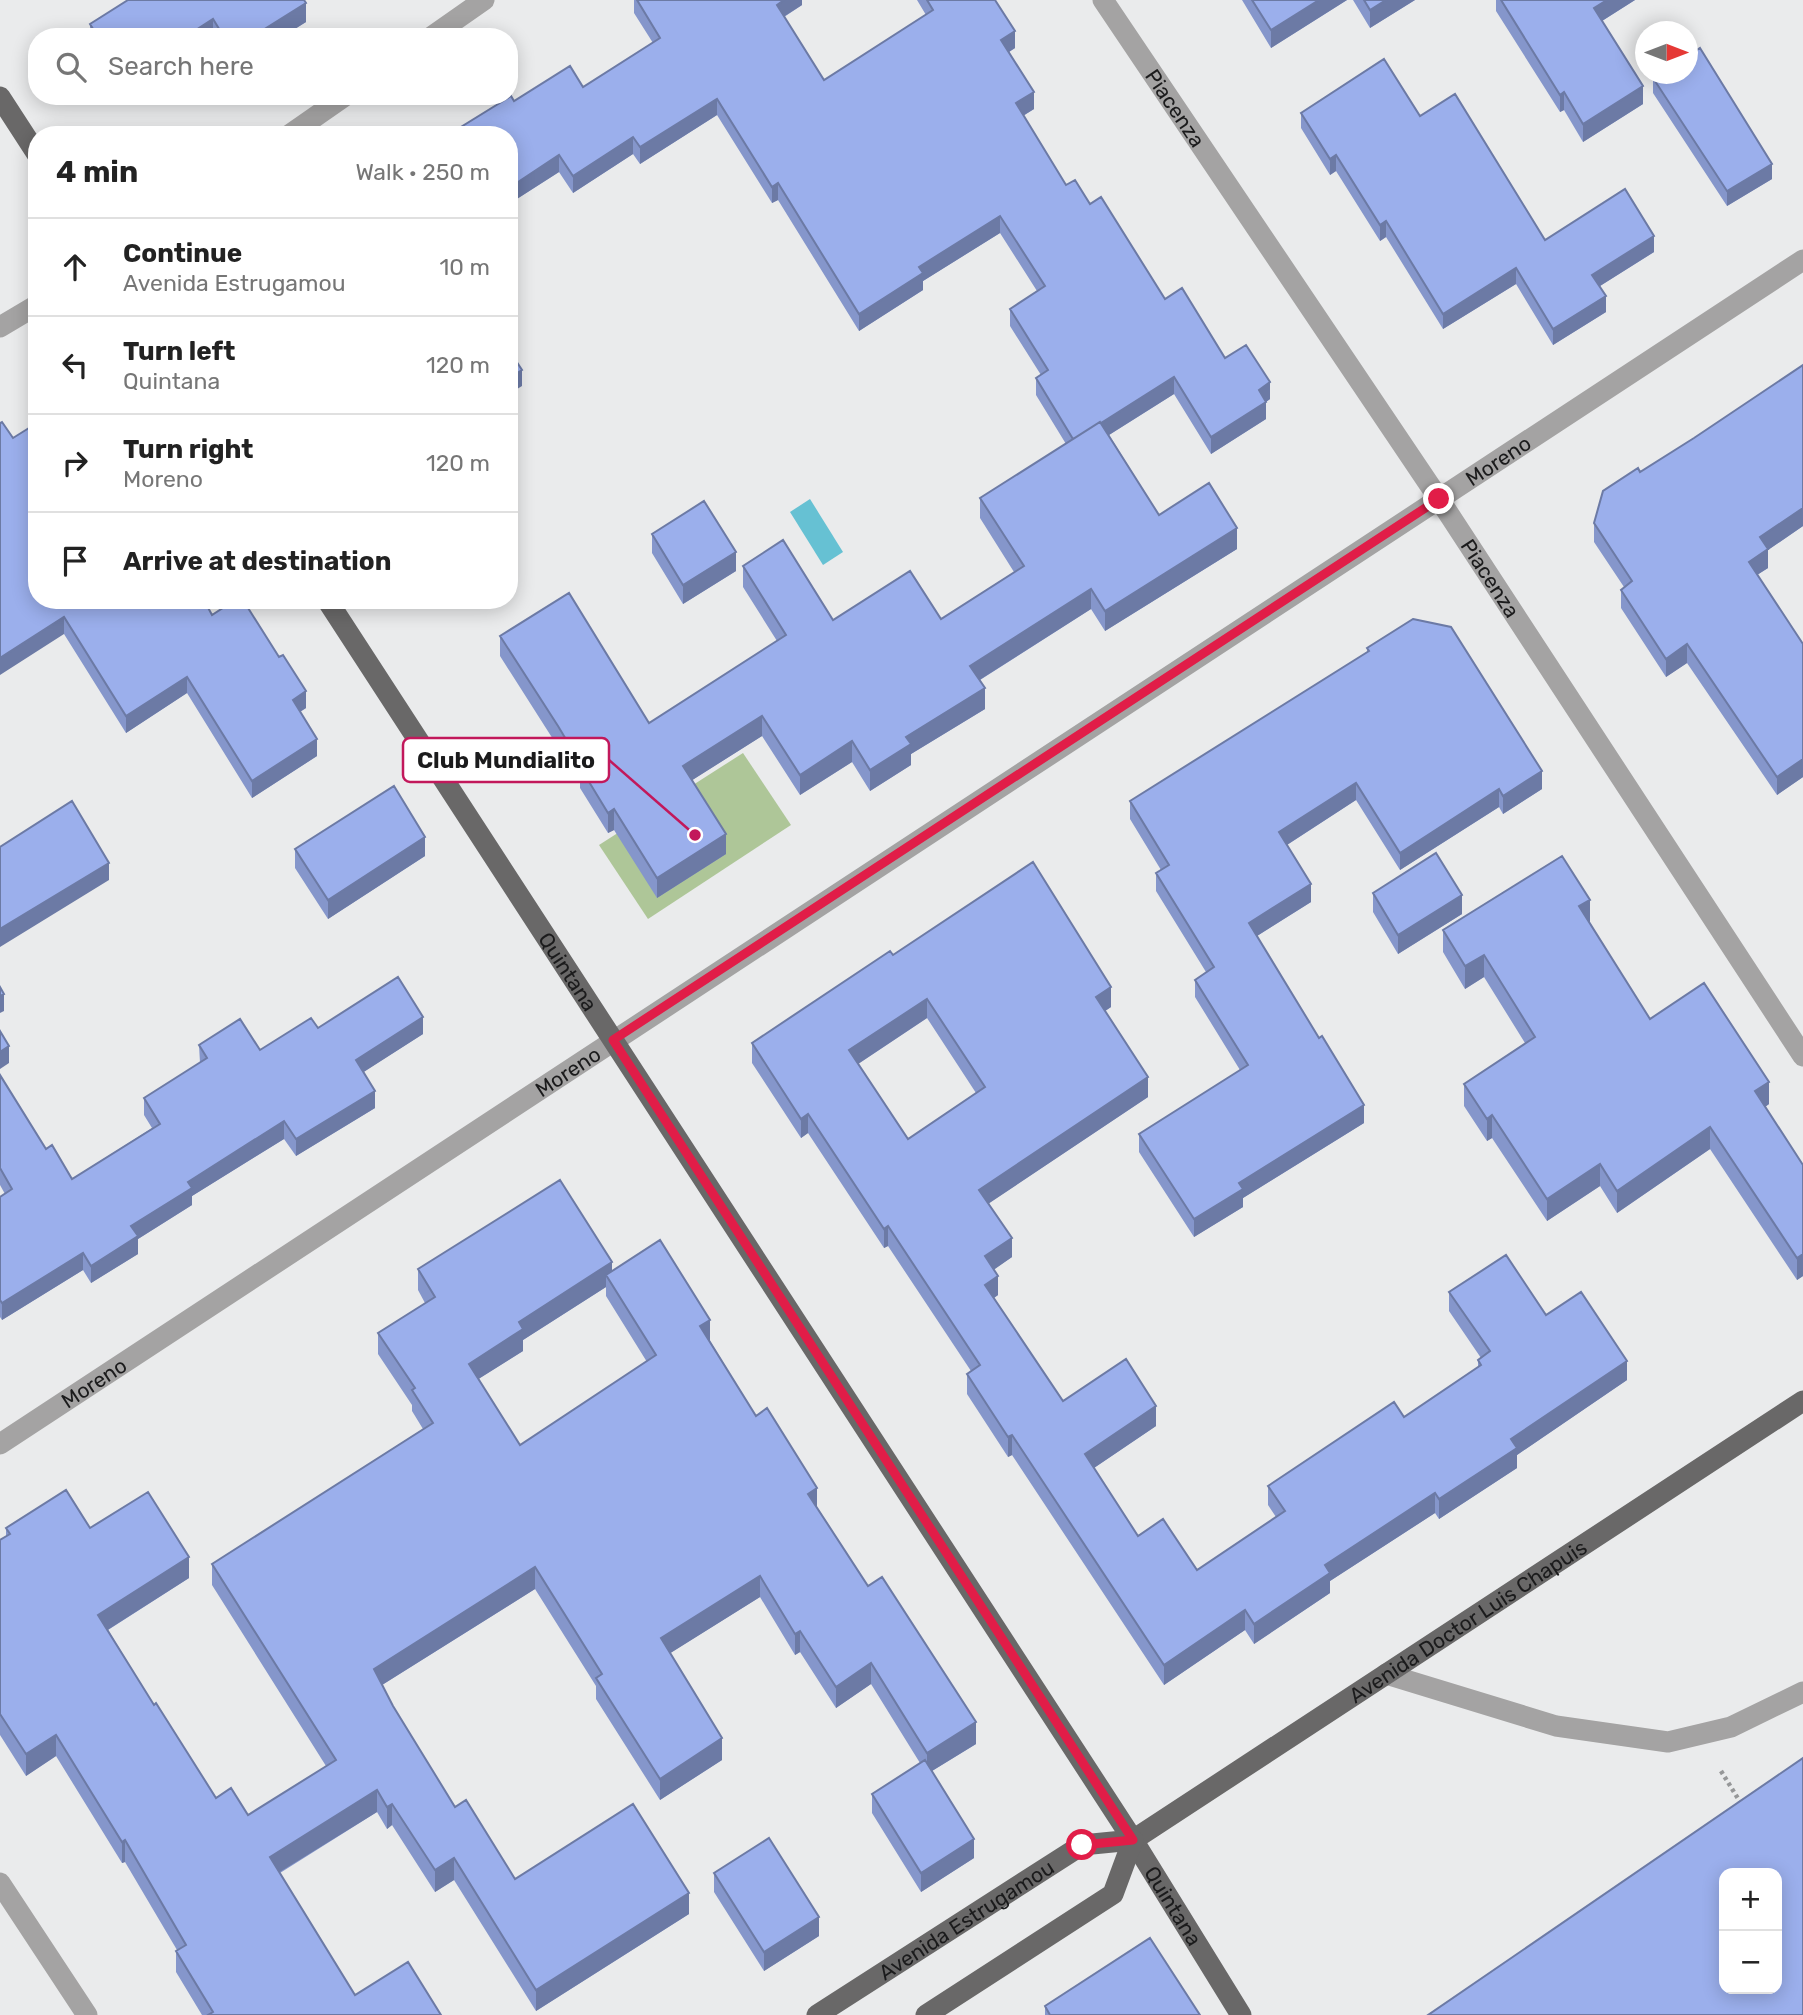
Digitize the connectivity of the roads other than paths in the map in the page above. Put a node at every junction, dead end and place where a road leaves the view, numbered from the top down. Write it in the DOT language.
graph roads {
  1 [pos="484,0"];
  2 [pos="1103,0"];
  3 [pos="444,28"];
  4 [pos="0,97"];
  5 [pos="332,105"];
  6 [pos="302,126"];
  7 [pos="28,140"];
  8 [pos="1803,260"];
  9 [pos="28,310"];
  10 [pos="0,327"];
  11 [pos="1439,499"];
  12 [pos="333,609"];
  13 [pos="613,1040"];
  14 [pos="1803,1056"];
  15 [pos="1803,1401"];
  16 [pos="0,1444"];
  17 [pos="1386,1674"];
  18 [pos="1803,1692"];
  19 [pos="1133,1840"];
  20 [pos="0,1883"];
  21 [pos="87,2015"];
  22 [pos="817,2015"];
  23 [pos="926,2015"];
  24 [pos="1241,2015"];
  1 -- 3 [label="street"];
  2 -- 11 [label="street, Piacenza"];
  4 -- 7 [label="main road"];
  5 -- 6 [label="street"];
  8 -- 11 [label="street, Moreno"];
  9 -- 10 [label="street"];
  11 -- 13 [label="street, Moreno"];
  11 -- 14 [label="street, Piacenza"];
  12 -- 13 [label="main road, Quintana"];
  13 -- 16 [label="street, Moreno"];
  13 -- 19 [label="main road, Quintana"];
  15 -- 17 [label="main road, Avenida Doctor Luis Chapuis"];
  17 -- 18 [label="street"];
  17 -- 19 [label="main road, Avenida Doctor Luis Chapuis"];
  19 -- 22 [label="main road, Avenida Estrugamou"];
  19 -- 23 [label="main road"];
  19 -- 24 [label="main road, Quintana"];
  20 -- 21 [label="street"];
}
